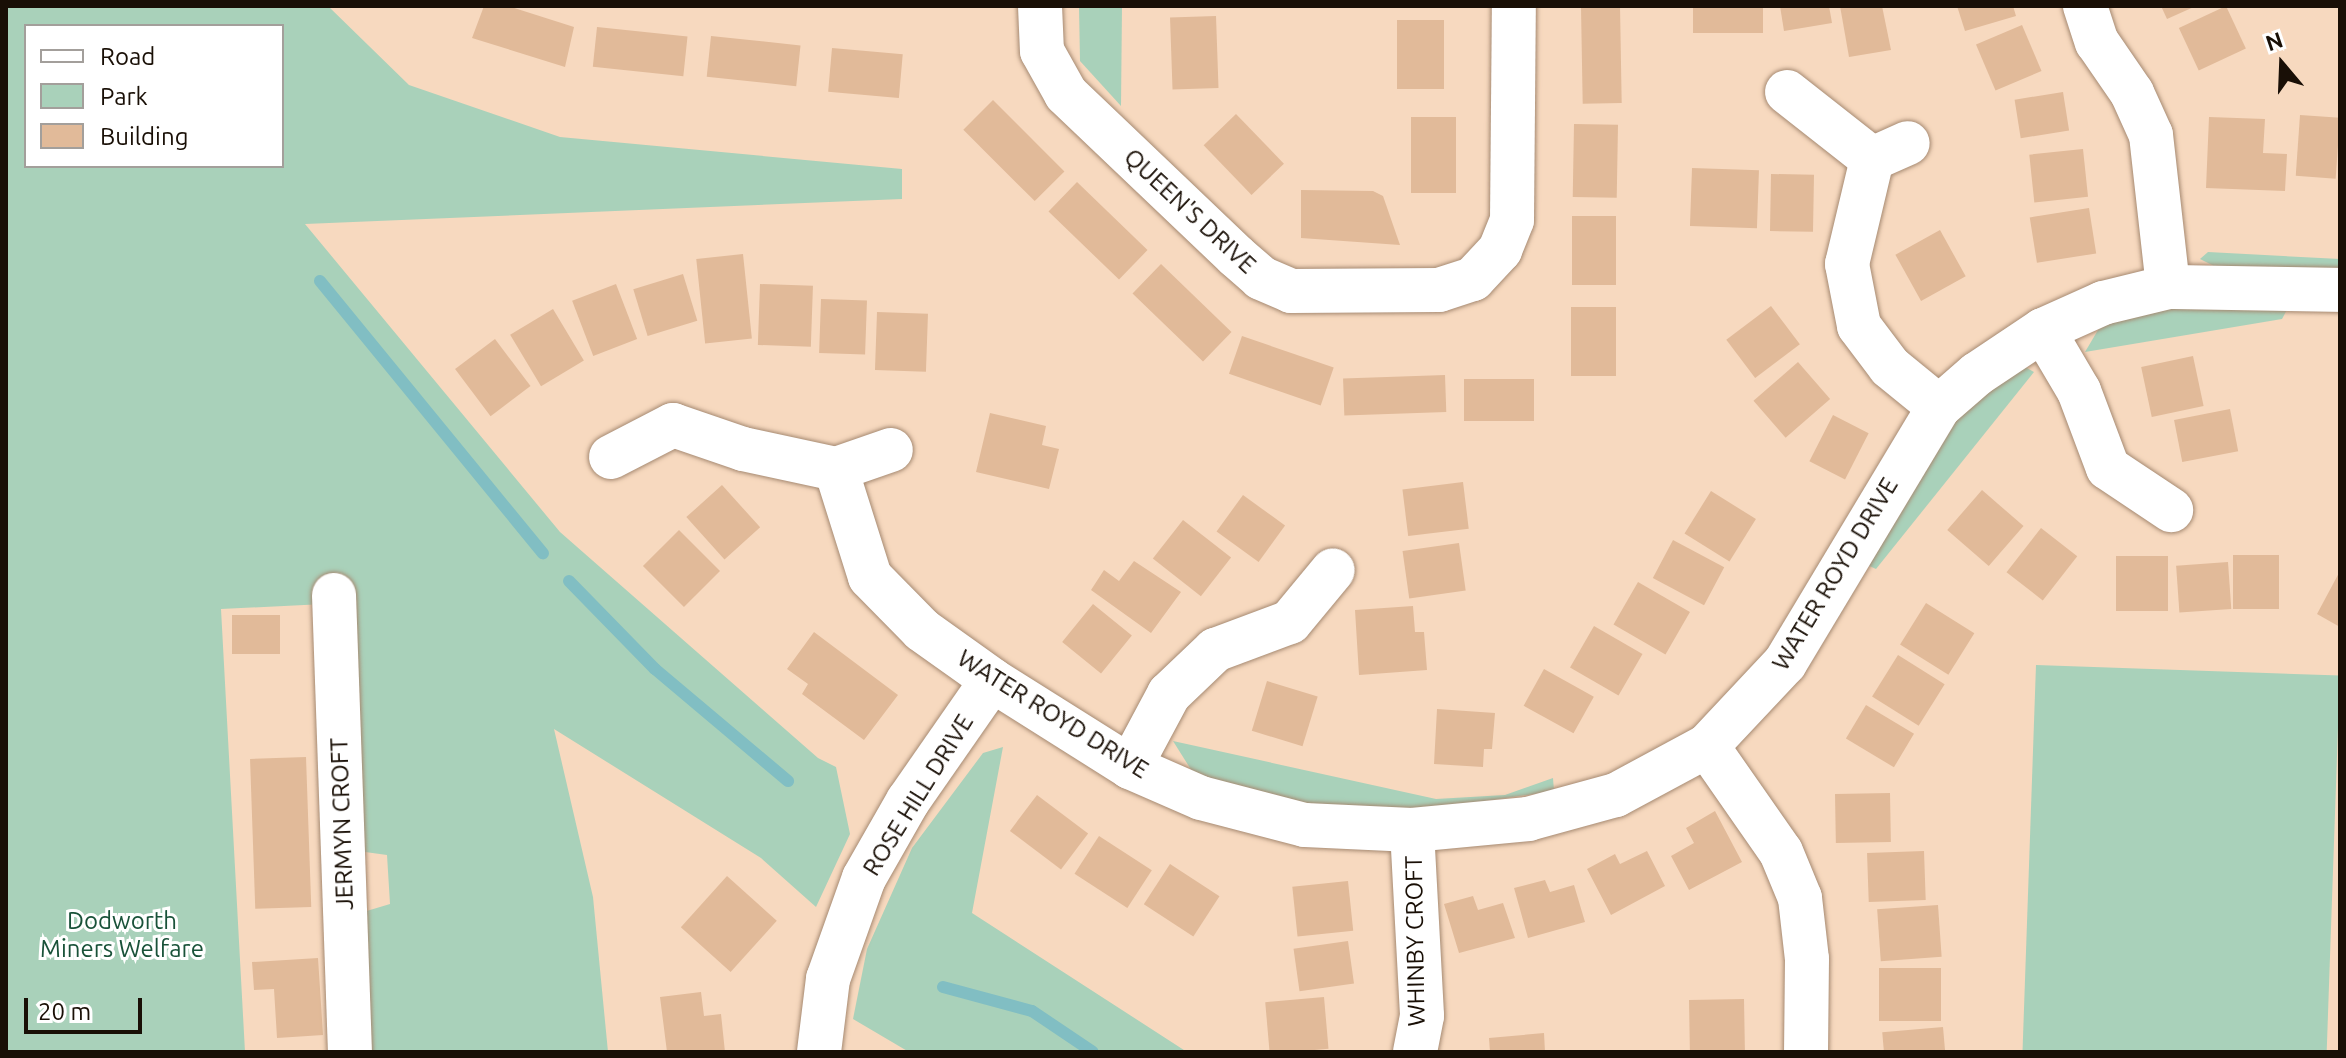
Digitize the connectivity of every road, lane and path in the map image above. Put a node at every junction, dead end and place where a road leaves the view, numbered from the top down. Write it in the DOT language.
graph roads {
  1 [pos="1040,6"];
  2 [pos="1514,6"];
  3 [pos="2085,6"];
  4 [pos="1787,92"];
  5 [pos="2168,287"];
  6 [pos="2340,290"];
  7 [pos="2043,330"];
  8 [pos="1939,407"];
  9 [pos="891,450"];
  10 [pos="611,457"];
  11 [pos="836,469"];
  12 [pos="2171,510"];
  13 [pos="1333,570"];
  14 [pos="334,595"];
  15 [pos="992,680"];
  16 [pos="1707,746"];
  17 [pos="1130,767"];
  18 [pos="1412,830"];
  19 [pos="350,1052"];
  20 [pos="819,1052"];
  21 [pos="1415,1052"];
  22 [pos="1806,1052"];
  1 -- 2 [label="street, QUEEN'S DRIVE"];
  3 -- 5 [label="street"];
  4 -- 8 [label="street"];
  5 -- 6 [label="street, WATER ROYD DRIVE"];
  5 -- 7 [label="street, WATER ROYD DRIVE"];
  7 -- 8 [label="street, WATER ROYD DRIVE"];
  7 -- 12 [label="street"];
  8 -- 16 [label="street, WATER ROYD DRIVE"];
  9 -- 11 [label="street"];
  10 -- 11 [label="street"];
  11 -- 15 [label="street, WATER ROYD DRIVE"];
  13 -- 17 [label="street"];
  14 -- 19 [label="street, JERMYN CROFT"];
  15 -- 17 [label="street, WATER ROYD DRIVE"];
  15 -- 20 [label="street, ROSE HILL DRIVE"];
  16 -- 18 [label="street, WATER ROYD DRIVE"];
  16 -- 22 [label="street"];
  17 -- 18 [label="street, WATER ROYD DRIVE"];
  18 -- 21 [label="street, WHINBY CROFT"];
}
